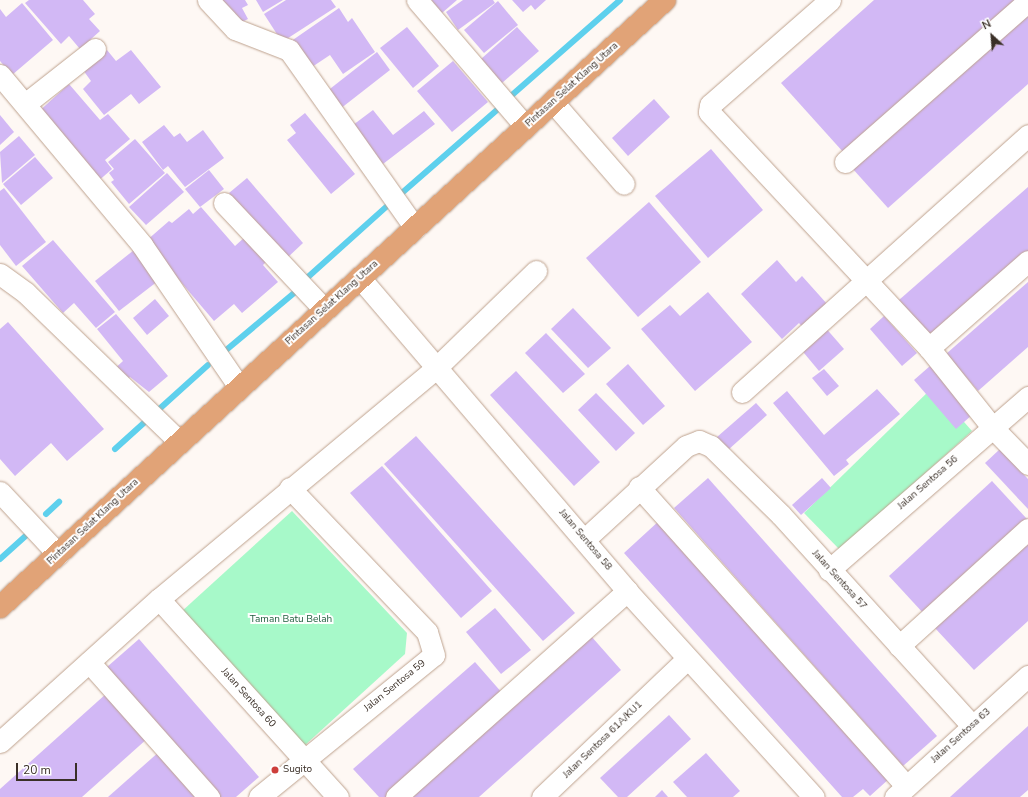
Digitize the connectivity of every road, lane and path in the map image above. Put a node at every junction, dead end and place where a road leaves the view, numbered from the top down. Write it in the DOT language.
graph roads {
  1 [pos="208,0"];
  2 [pos="417,0"];
  3 [pos="665,0"];
  4 [pos="830,0"];
  5 [pos="1028,1"];
  6 [pos="95,49"];
  7 [pos="0,75"];
  8 [pos="553,102"];
  9 [pos="25,104"];
  10 [pos="526,127"];
  11 [pos="1028,135"];
  12 [pos="845,162"];
  13 [pos="624,184"];
  14 [pos="224,203"];
  15 [pos="415,228"];
  16 [pos="1028,262"];
  17 [pos="536,271"];
  18 [pos="0,274"];
  19 [pos="360,278"];
  20 [pos="865,279"];
  21 [pos="326,310"];
  22 [pos="929,348"];
  23 [pos="436,367"];
  24 [pos="240,388"];
  25 [pos="742,392"];
  26 [pos="1028,397"];
  27 [pos="992,427"];
  28 [pos="180,442"];
  29 [pos="1028,464"];
  30 [pos="639,487"];
  31 [pos="290,488"];
  32 [pos="0,492"];
  33 [pos="1028,529"];
  34 [pos="585,539"];
  35 [pos="58,554"];
  36 [pos="829,570"];
  37 [pos="627,591"];
  38 [pos="159,599"];
  39 [pos="0,606"];
  40 [pos="899,646"];
  41 [pos="687,659"];
  42 [pos="89,662"];
  43 [pos="1028,676"];
  44 [pos="972,726"];
  45 [pos="0,742"];
  46 [pos="303,760"];
  47 [pos="900,792"];
  48 [pos="554,793"];
  49 [pos="209,797"];
  50 [pos="259,797"];
  51 [pos="338,797"];
  52 [pos="396,797"];
  53 [pos="814,797"];
  1 -- 15 [label="street"];
  2 -- 10 [label="street"];
  3 -- 8 [label="highway, Pintasan Selat Klang Utara"];
  4 -- 20 [label="street"];
  5 -- 12 [label="street"];
  6 -- 9 [label="street"];
  7 -- 9 [label="street"];
  8 -- 10 [label="highway, Pintasan Selat Klang Utara"];
  8 -- 13 [label="street"];
  9 -- 24 [label="street"];
  10 -- 15 [label="highway, Pintasan Selat Klang Utara"];
  11 -- 20 [label="street"];
  14 -- 21 [label="street"];
  15 -- 19 [label="highway, Pintasan Selat Klang Utara"];
  16 -- 22 [label="street"];
  17 -- 23 [label="street"];
  18 -- 28 [label="street"];
  19 -- 21 [label="highway, Pintasan Selat Klang Utara"];
  19 -- 23 [label="street, Jalan Sentosa 58"];
  20 -- 22 [label="street"];
  20 -- 25 [label="street"];
  21 -- 24 [label="highway, Pintasan Selat Klang Utara"];
  22 -- 27 [label="street"];
  23 -- 31 [label="street"];
  23 -- 34 [label="street, Jalan Sentosa 58"];
  24 -- 28 [label="highway, Pintasan Selat Klang Utara"];
  26 -- 27 [label="street, Jalan Sentosa 56"];
  27 -- 29 [label="street"];
  27 -- 36 [label="street, Jalan Sentosa 56"];
  28 -- 35 [label="highway, Pintasan Selat Klang Utara"];
  30 -- 34 [label="street"];
  30 -- 36 [label="street, Jalan Sentosa 57"];
  30 -- 47 [label="street"];
  31 -- 38 [label="street"];
  31 -- 46 [label="street, Jalan Sentosa 59"];
  32 -- 35 [label="street"];
  33 -- 40 [label="street"];
  34 -- 37 [label="street, Jalan Sentosa 58"];
  35 -- 39 [label="highway, Pintasan Selat Klang Utara"];
  36 -- 40 [label="street, Jalan Sentosa 57"];
  37 -- 41 [label="street, Jalan Sentosa 58"];
  37 -- 52 [label="street"];
  38 -- 42 [label="street"];
  38 -- 46 [label="street, Jalan Sentosa 60"];
  40 -- 44 [label="street, Jalan Sentosa 57"];
  41 -- 48 [label="street, Jalan Sentosa 61A/KU1"];
  41 -- 53 [label="street, Jalan Sentosa 58"];
  42 -- 45 [label="street"];
  42 -- 49 [label="street"];
  43 -- 44 [label="street, Jalan Sentosa 63"];
  44 -- 47 [label="street, Jalan Sentosa 63"];
  46 -- 50 [label="street, Jalan Sentosa 59"];
  46 -- 51 [label="street, Jalan Sentosa 60"];
}
